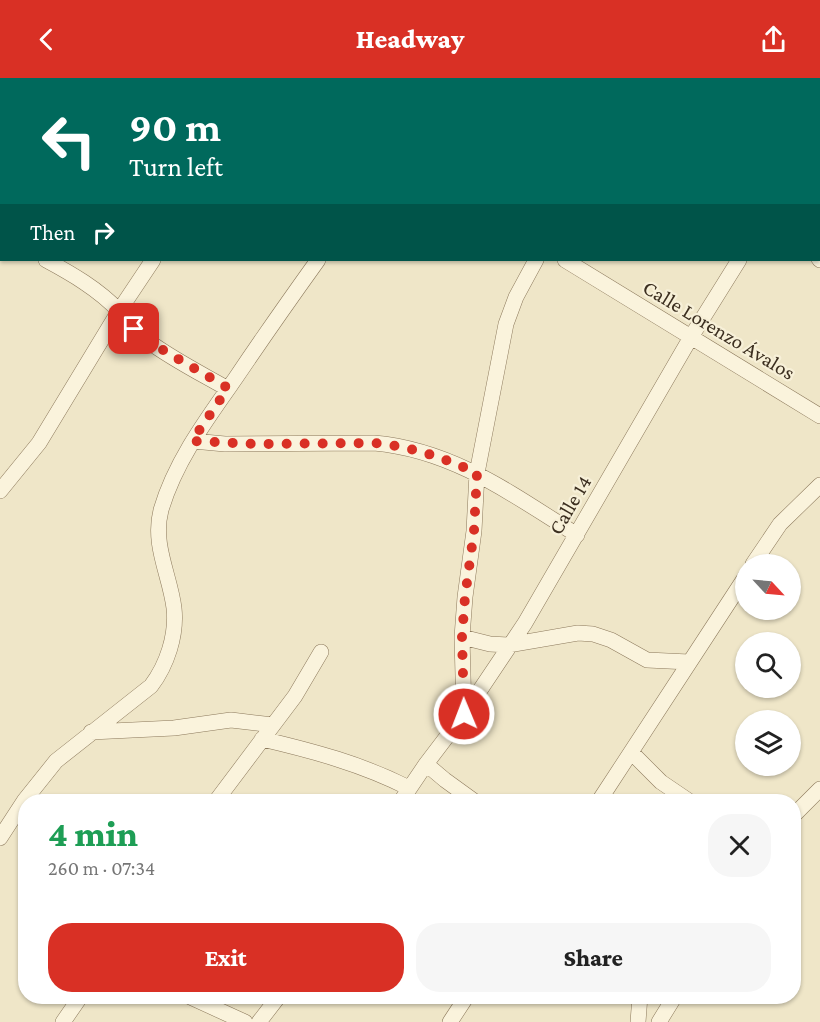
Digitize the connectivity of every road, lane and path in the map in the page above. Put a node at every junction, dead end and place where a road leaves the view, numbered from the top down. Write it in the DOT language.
graph roads {
  1 [pos="48,261"];
  2 [pos="152,261"];
  3 [pos="317,261"];
  4 [pos="535,261"];
  5 [pos="567,261"];
  6 [pos="738,261"];
  7 [pos="119,311"];
  8 [pos="691,337"];
  9 [pos="228,388"];
  10 [pos="820,416"];
  11 [pos="192,441"];
  12 [pos="477,473"];
  13 [pos="820,485"];
  14 [pos="0,490"];
  15 [pos="577,535"];
  16 [pos="760,554"];
  17 [pos="735,593"];
  18 [pos="462,637"];
  19 [pos="508,645"];
  20 [pos="321,652"];
  21 [pos="689,662"];
  22 [pos="464,714"];
  23 [pos="273,725"];
  24 [pos="91,732"];
  25 [pos="262,739"];
  26 [pos="631,752"];
  27 [pos="426,764"];
  28 [pos="820,789"];
  29 [pos="30,794"];
  30 [pos="221,794"];
  31 [pos="405,794"];
  32 [pos="464,794"];
  33 [pos="604,794"];
  34 [pos="679,794"];
  35 [pos="801,808"];
  36 [pos="18,810"];
  37 [pos="0,838"];
  38 [pos="75,1004"];
  39 [pos="206,1004"];
  40 [pos="273,1004"];
  41 [pos="462,1004"];
  42 [pos="639,1004"];
  43 [pos="670,1004"];
  44 [pos="63,1022"];
  45 [pos="245,1022"];
  46 [pos="259,1022"];
  47 [pos="450,1022"];
  48 [pos="638,1022"];
  49 [pos="659,1022"];
  1 -- 7 [label="street"];
  2 -- 7 [label="street"];
  3 -- 9 [label="street"];
  4 -- 12 [label="street"];
  5 -- 8 [label="street, Calle Lorenzo Ávalos"];
  6 -- 8 [label="street, Calle 14"];
  7 -- 9 [label="street"];
  7 -- 14 [label="street"];
  8 -- 10 [label="street, Calle Lorenzo Ávalos"];
  8 -- 15 [label="street, Calle 14"];
  9 -- 11 [label="street"];
  11 -- 12 [label="street"];
  11 -- 24 [label="street"];
  12 -- 15 [label="street"];
  12 -- 18 [label="street"];
  13 -- 16 [label="street"];
  15 -- 19 [label="street, Calle 14"];
  17 -- 21 [label="street"];
  18 -- 19 [label="street"];
  18 -- 22 [label="street"];
  19 -- 21 [label="street"];
  19 -- 22 [label="street, Calle 14"];
  20 -- 23 [label="street"];
  21 -- 26 [label="street"];
  22 -- 27 [label="street, Calle 14"];
  23 -- 24 [label="street"];
  23 -- 25 [label="street"];
  24 -- 29 [label="street"];
  25 -- 30 [label="street"];
  25 -- 31 [label="street"];
  26 -- 33 [label="street"];
  26 -- 34 [label="street"];
  27 -- 31 [label="street, Calle 14"];
  27 -- 32 [label="street"];
  28 -- 35 [label="street"];
  36 -- 37 [label="street"];
  38 -- 44 [label="street"];
  39 -- 45 [label="street"];
  40 -- 46 [label="street"];
  41 -- 47 [label="street"];
  42 -- 48 [label="street"];
  43 -- 49 [label="street"];
}
